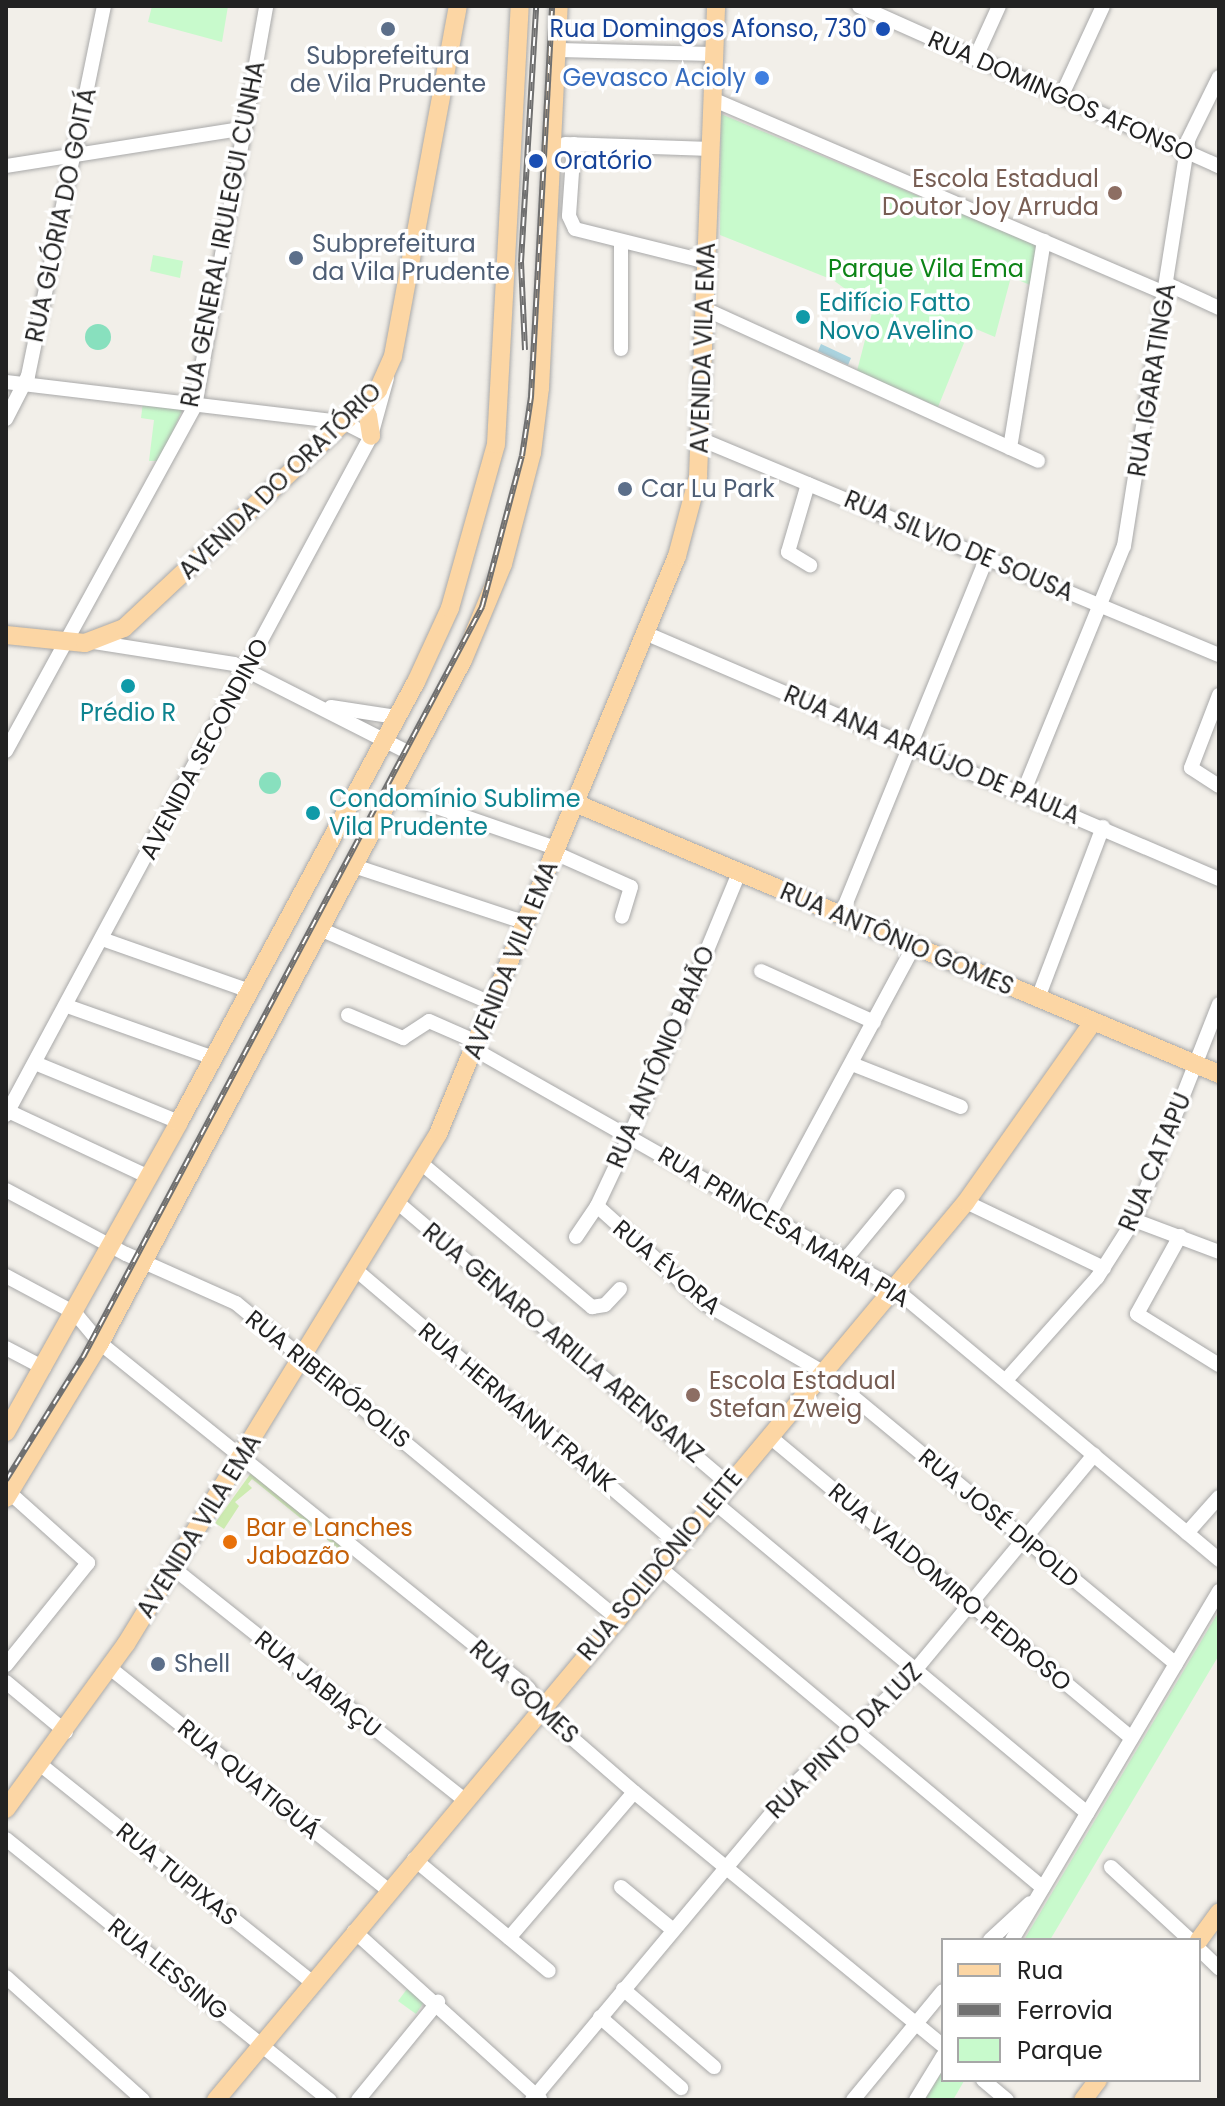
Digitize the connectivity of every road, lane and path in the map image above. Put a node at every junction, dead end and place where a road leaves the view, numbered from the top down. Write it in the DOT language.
graph roads {
  1 [pos="104,6"];
  2 [pos="266,6"];
  3 [pos="458,6"];
  4 [pos="520,6"];
  5 [pos="559,6"];
  6 [pos="716,6"];
  7 [pos="859,6"];
  8 [pos="999,6"];
  9 [pos="1103,6"];
  10 [pos="557,50"];
  11 [pos="714,54"];
  12 [pos="975,59"];
  13 [pos="1219,77"];
  14 [pos="1061,97"];
  15 [pos="712,99"];
  16 [pos="245,128"];
  17 [pos="553,144"];
  18 [pos="574,144"];
  19 [pos="711,149"];
  20 [pos="1186,151"];
  21 [pos="74,156"];
  22 [pos="6,166"];
  23 [pos="1219,166"];
  24 [pos="621,241"];
  25 [pos="1044,241"];
  26 [pos="707,262"];
  27 [pos="1166,289"];
  28 [pos="1219,308"];
  29 [pos="705,309"];
  30 [pos="621,349"];
  31 [pos="387,377"];
  32 [pos="6,382"];
  33 [pos="25,384"];
  34 [pos="195,406"];
  35 [pos="361,406"];
  36 [pos="6,419"];
  37 [pos="343,422"];
  38 [pos="371,436"];
  39 [pos="700,439"];
  40 [pos="1010,448"];
  41 [pos="1038,461"];
  42 [pos="808,484"];
  43 [pos="987,558"];
  44 [pos="810,565"];
  45 [pos="1100,605"];
  46 [pos="645,633"];
  47 [pos="6,635"];
  48 [pos="66,642"];
  49 [pos="94,642"];
  50 [pos="1219,655"];
  51 [pos="246,670"];
  52 [pos="1219,695"];
  53 [pos="319,705"];
  54 [pos="396,717"];
  55 [pos="385,740"];
  56 [pos="910,746"];
  57 [pos="6,751"];
  58 [pos="413,755"];
  59 [pos="1219,786"];
  60 [pos="393,792"];
  61 [pos="1023,793"];
  62 [pos="575,803"];
  63 [pos="1103,827"];
  64 [pos="556,851"];
  65 [pos="354,866"];
  66 [pos="739,873"];
  67 [pos="1219,879"];
  68 [pos="841,915"];
  69 [pos="622,917"];
  70 [pos="526,923"];
  71 [pos="320,929"];
  72 [pos="102,939"];
  73 [pos="914,946"];
  74 [pos="761,971"];
  75 [pos="250,991"];
  76 [pos="1038,998"];
  77 [pos="493,1004"];
  78 [pos="1219,1004"];
  79 [pos="67,1006"];
  80 [pos="348,1015"];
  81 [pos="874,1022"];
  82 [pos="1093,1022"];
  83 [pos="476,1046"];
  84 [pos="214,1058"];
  85 [pos="35,1063"];
  86 [pos="852,1064"];
  87 [pos="1196,1065"];
  88 [pos="1219,1074"];
  89 [pos="961,1107"];
  90 [pos="7,1113"];
  91 [pos="179,1122"];
  92 [pos="630,1136"];
  93 [pos="421,1163"];
  94 [pos="149,1177"];
  95 [pos="6,1190"];
  96 [pos="898,1196"];
  97 [pos="397,1202"];
  98 [pos="966,1202"];
  99 [pos="597,1206"];
  100 [pos="768,1217"];
  101 [pos="1134,1220"];
  102 [pos="1180,1236"];
  103 [pos="576,1237"];
  104 [pos="110,1246"];
  105 [pos="1219,1252"];
  106 [pos="845,1260"];
  107 [pos="143,1262"];
  108 [pos="1104,1268"];
  109 [pos="356,1270"];
  110 [pos="6,1276"];
  111 [pos="894,1288"];
  112 [pos="620,1289"];
  113 [pos="75,1313"];
  114 [pos="100,1343"];
  115 [pos="6,1348"];
  116 [pos="303,1357"];
  117 [pos="1219,1365"];
  118 [pos="44,1368"];
  119 [pos="823,1372"];
  120 [pos="1006,1380"];
  121 [pos="6,1432"];
  122 [pos="769,1436"];
  123 [pos="1094,1455"];
  124 [pos="243,1456"];
  125 [pos="728,1484"];
  126 [pos="8,1495"];
  127 [pos="1219,1497"];
  128 [pos="714,1502"];
  129 [pos="1187,1533"];
  130 [pos="1024,1540"];
  131 [pos="678,1544"];
  132 [pos="1219,1560"];
  133 [pos="659,1567"];
  134 [pos="173,1568"];
  135 [pos="1219,1591"];
  136 [pos="970,1605"];
  137 [pos="617,1618"];
  138 [pos="1176,1664"];
  139 [pos="6,1665"];
  140 [pos="110,1668"];
  141 [pos="916,1670"];
  142 [pos="6,1682"];
  143 [pos="541,1706"];
  144 [pos="853,1730"];
  145 [pos="66,1732"];
  146 [pos="1132,1738"];
  147 [pos="41,1765"];
  148 [pos="634,1792"];
  149 [pos="463,1799"];
  150 [pos="6,1809"];
  151 [pos="1087,1813"];
  152 [pos="6,1839"];
  153 [pos="414,1859"];
  154 [pos="725,1866"];
  155 [pos="1111,1867"];
  156 [pos="621,1887"];
  157 [pos="388,1890"];
  158 [pos="1040,1893"];
  159 [pos="1219,1912"];
  160 [pos="672,1929"];
  161 [pos="354,1931"];
  162 [pos="509,1938"];
  163 [pos="992,1938"];
  164 [pos="1013,1938"];
  165 [pos="1188,1938"];
  166 [pos="1200,1938"];
  167 [pos="1201,1951"];
  168 [pos="1219,1968"];
  169 [pos="549,1971"];
  170 [pos="6,1977"];
  171 [pos="313,1983"];
  172 [pos="623,1989"];
  173 [pos="941,1994"];
  174 [pos="438,2002"];
  175 [pos="600,2017"];
  176 [pos="917,2024"];
  177 [pos="941,2044"];
  178 [pos="262,2045"];
  179 [pos="941,2059"];
  180 [pos="714,2067"];
  181 [pos="985,2082"];
  182 [pos="1096,2082"];
  183 [pos="681,2088"];
  184 [pos="537,2098"];
  185 [pos="143,2100"];
  186 [pos="216,2100"];
  187 [pos="330,2100"];
  188 [pos="358,2100"];
  189 [pos="853,2100"];
  190 [pos="916,2100"];
  191 [pos="1007,2100"];
  192 [pos="1083,2100"];
  1 -- 21 [label="street, RUA GLÓRIA DO GOITÁ"];
  2 -- 16 [label="street, RUA GENERAL IRULEGUI CUNHA"];
  3 -- 31 [label="main road, AVENIDA DO ORATÓRIO"];
  4 -- 54 [label="main road"];
  5 -- 10 [label="main road"];
  6 -- 11 [label="main road, AVENIDA VILA EMA"];
  7 -- 12 [label="street, RUA DOMINGOS AFONSO"];
  8 -- 12 [label="street"];
  9 -- 14 [label="street"];
  10 -- 11 [label="street"];
  10 -- 17 [label="main road"];
  11 -- 15 [label="main road, AVENIDA VILA EMA"];
  12 -- 14 [label="street, RUA DOMINGOS AFONSO"];
  13 -- 20 [label="street, RUA IGARATINGA"];
  14 -- 20 [label="street, RUA DOMINGOS AFONSO"];
  15 -- 19 [label="main road, AVENIDA VILA EMA"];
  15 -- 25 [label="street"];
  16 -- 21 [label="street"];
  16 -- 34 [label="street, RUA GENERAL IRULEGUI CUNHA"];
  17 -- 18 [label="street"];
  17 -- 58 [label="main road"];
  18 -- 19 [label="street"];
  18 -- 24 [label="street"];
  19 -- 26 [label="main road, AVENIDA VILA EMA"];
  20 -- 23 [label="street, RUA DOMINGOS AFONSO"];
  20 -- 27 [label="street, RUA IGARATINGA"];
  21 -- 22 [label="street"];
  21 -- 33 [label="street, RUA GLÓRIA DO GOITÁ"];
  24 -- 26 [label="street"];
  24 -- 30 [label="street"];
  25 -- 27 [label="street"];
  25 -- 40 [label="street"];
  26 -- 29 [label="main road, AVENIDA VILA EMA"];
  27 -- 28 [label="street"];
  27 -- 45 [label="street, RUA IGARATINGA"];
  29 -- 39 [label="main road, AVENIDA VILA EMA"];
  29 -- 40 [label="street"];
  31 -- 35 [label="main road, AVENIDA DO ORATÓRIO"];
  31 -- 38 [label="street, AVENIDA SECONDINO"];
  32 -- 33 [label="street"];
  33 -- 34 [label="street"];
  33 -- 36 [label="street, RUA GLÓRIA DO GOITÁ"];
  34 -- 37 [label="street"];
  34 -- 48 [label="street, RUA GENERAL IRULEGUI CUNHA"];
  35 -- 37 [label="main road, AVENIDA DO ORATÓRIO"];
  35 -- 38 [label="main road"];
  37 -- 38 [label="street"];
  37 -- 49 [label="main road, AVENIDA DO ORATÓRIO"];
  38 -- 51 [label="street, AVENIDA SECONDINO"];
  39 -- 42 [label="street, RUA SILVIO DE SOUSA"];
  39 -- 46 [label="main road, AVENIDA VILA EMA"];
  40 -- 41 [label="street"];
  42 -- 43 [label="street, RUA SILVIO DE SOUSA"];
  42 -- 44 [label="street"];
  43 -- 45 [label="street, RUA SILVIO DE SOUSA"];
  43 -- 56 [label="street"];
  45 -- 50 [label="street, RUA SILVIO DE SOUSA"];
  45 -- 61 [label="street, RUA IGARATINGA"];
  46 -- 56 [label="street, RUA ANA ARAÚJO DE PAULA"];
  46 -- 62 [label="main road, AVENIDA VILA EMA"];
  47 -- 48 [label="main road, AVENIDA DO ORATÓRIO"];
  48 -- 49 [label="main road, AVENIDA DO ORATÓRIO"];
  48 -- 57 [label="street, RUA GENERAL IRULEGUI CUNHA"];
  49 -- 51 [label="street"];
  51 -- 53 [label="street"];
  51 -- 72 [label="street, AVENIDA SECONDINO"];
  52 -- 59 [label="street"];
  53 -- 54 [label="street"];
  53 -- 55 [label="street"];
  54 -- 55 [label="main road"];
  55 -- 58 [label="street"];
  55 -- 75 [label="main road"];
  56 -- 61 [label="street, RUA ANA ARAÚJO DE PAULA"];
  56 -- 68 [label="street"];
  58 -- 60 [label="main road"];
  60 -- 64 [label="street"];
  60 -- 65 [label="main road"];
  61 -- 63 [label="street, RUA ANA ARAÚJO DE PAULA"];
  62 -- 64 [label="main road, AVENIDA VILA EMA"];
  62 -- 66 [label="main road, RUA ANTÔNIO GOMES"];
  63 -- 67 [label="street, RUA ANA ARAÚJO DE PAULA"];
  63 -- 76 [label="street"];
  64 -- 69 [label="street"];
  64 -- 70 [label="main road, AVENIDA VILA EMA"];
  65 -- 70 [label="street"];
  65 -- 71 [label="main road"];
  66 -- 68 [label="main road, RUA ANTÔNIO GOMES"];
  66 -- 92 [label="street, RUA ANTÔNIO BAIÃO"];
  68 -- 73 [label="main road, RUA ANTÔNIO GOMES"];
  70 -- 77 [label="main road, AVENIDA VILA EMA"];
  71 -- 77 [label="street"];
  71 -- 107 [label="main road"];
  72 -- 75 [label="street"];
  72 -- 79 [label="street, AVENIDA SECONDINO"];
  73 -- 76 [label="main road, RUA ANTÔNIO GOMES"];
  73 -- 81 [label="street"];
  74 -- 81 [label="street"];
  75 -- 84 [label="main road"];
  76 -- 82 [label="main road, RUA ANTÔNIO GOMES"];
  77 -- 83 [label="main road, AVENIDA VILA EMA"];
  78 -- 87 [label="street, RUA CATAPU"];
  79 -- 84 [label="street"];
  79 -- 85 [label="street, AVENIDA SECONDINO"];
  80 -- 83 [label="street, RUA PRINCESA MARIA PIA"];
  81 -- 86 [label="street"];
  82 -- 87 [label="main road, RUA ANTÔNIO GOMES"];
  82 -- 98 [label="main road, RUA SOLIDÔNIO LEITE"];
  83 -- 92 [label="street, RUA PRINCESA MARIA PIA"];
  83 -- 93 [label="main road, AVENIDA VILA EMA"];
  84 -- 91 [label="main road"];
  85 -- 90 [label="street, AVENIDA SECONDINO"];
  85 -- 91 [label="street"];
  86 -- 89 [label="street"];
  86 -- 100 [label="street"];
  87 -- 88 [label="main road, RUA ANTÔNIO GOMES"];
  87 -- 101 [label="street, RUA CATAPU"];
  90 -- 94 [label="street"];
  91 -- 94 [label="main road"];
  92 -- 99 [label="street, RUA ANTÔNIO BAIÃO"];
  92 -- 100 [label="street, RUA PRINCESA MARIA PIA"];
  93 -- 97 [label="main road, AVENIDA VILA EMA"];
  93 -- 112 [label="street"];
  94 -- 104 [label="main road"];
  95 -- 104 [label="street, RUA RIBEIRÓPOLIS"];
  96 -- 106 [label="street"];
  97 -- 109 [label="main road, AVENIDA VILA EMA"];
  97 -- 125 [label="street, RUA GENARO ARILLA ARENSANZ"];
  98 -- 108 [label="street"];
  98 -- 111 [label="main road, RUA SOLIDÔNIO LEITE"];
  99 -- 103 [label="street, RUA ANTÔNIO BAIÃO"];
  99 -- 119 [label="street, RUA ÉVORA"];
  100 -- 106 [label="street, RUA PRINCESA MARIA PIA"];
  101 -- 102 [label="street"];
  101 -- 108 [label="street, RUA CATAPU"];
  102 -- 105 [label="street"];
  102 -- 117 [label="street"];
  104 -- 107 [label="street, RUA RIBEIRÓPOLIS"];
  104 -- 113 [label="main road"];
  106 -- 111 [label="street, RUA PRINCESA MARIA PIA"];
  107 -- 114 [label="main road"];
  107 -- 116 [label="street, RUA RIBEIRÓPOLIS"];
  108 -- 120 [label="street, RUA CATAPU"];
  109 -- 116 [label="main road, AVENIDA VILA EMA"];
  109 -- 131 [label="street, RUA HERMANN FRANK"];
  110 -- 113 [label="street"];
  111 -- 119 [label="main road, RUA SOLIDÔNIO LEITE"];
  111 -- 120 [label="street, RUA PRINCESA MARIA PIA"];
  113 -- 114 [label="street, RUA GOMES"];
  113 -- 118 [label="main road"];
  114 -- 124 [label="street, RUA GOMES"];
  114 -- 126 [label="main road"];
  115 -- 118 [label="street"];
  116 -- 124 [label="main road, AVENIDA VILA EMA"];
  116 -- 137 [label="street, RUA RIBEIRÓPOLIS"];
  118 -- 121 [label="main road"];
  119 -- 122 [label="main road, RUA SOLIDÔNIO LEITE"];
  119 -- 130 [label="street, RUA JOSÉ DIPOLD"];
  120 -- 123 [label="street, RUA PRINCESA MARIA PIA"];
  122 -- 125 [label="main road, RUA SOLIDÔNIO LEITE"];
  122 -- 136 [label="street, RUA VALDOMIRO PEDROSO"];
  123 -- 129 [label="street, RUA PRINCESA MARIA PIA"];
  123 -- 130 [label="street, RUA PINTO DA LUZ"];
  124 -- 134 [label="main road, AVENIDA VILA EMA"];
  124 -- 143 [label="street, RUA GOMES"];
  125 -- 128 [label="main road, RUA SOLIDÔNIO LEITE"];
  126 -- 139 [label="street"];
  127 -- 129 [label="street"];
  128 -- 131 [label="main road, RUA SOLIDÔNIO LEITE"];
  128 -- 141 [label="street"];
  129 -- 132 [label="street, RUA PRINCESA MARIA PIA"];
  130 -- 136 [label="street, RUA PINTO DA LUZ"];
  130 -- 138 [label="street, RUA JOSÉ DIPOLD"];
  131 -- 133 [label="main road, RUA SOLIDÔNIO LEITE"];
  133 -- 137 [label="main road, RUA SOLIDÔNIO LEITE"];
  133 -- 144 [label="street"];
  134 -- 140 [label="main road, AVENIDA VILA EMA"];
  134 -- 149 [label="street, RUA JABIAÇU"];
  135 -- 138 [label="street"];
  136 -- 141 [label="street, RUA PINTO DA LUZ"];
  136 -- 146 [label="street, RUA VALDOMIRO PEDROSO"];
  137 -- 143 [label="main road, RUA SOLIDÔNIO LEITE"];
  138 -- 146 [label="street"];
  140 -- 145 [label="main road, AVENIDA VILA EMA"];
  140 -- 157 [label="street, RUA QUATIGUÁ"];
  141 -- 144 [label="street, RUA PINTO DA LUZ"];
  141 -- 151 [label="street"];
  142 -- 145 [label="street"];
  143 -- 148 [label="street, RUA GOMES"];
  143 -- 149 [label="main road, RUA SOLIDÔNIO LEITE"];
  144 -- 154 [label="street, RUA PINTO DA LUZ"];
  144 -- 158 [label="street"];
  145 -- 147 [label="main road, AVENIDA VILA EMA"];
  146 -- 151 [label="street"];
  147 -- 150 [label="main road, AVENIDA VILA EMA"];
  147 -- 171 [label="street, RUA TUPIXAS"];
  148 -- 154 [label="street, RUA GOMES"];
  148 -- 162 [label="street"];
  149 -- 153 [label="main road, RUA SOLIDÔNIO LEITE"];
  151 -- 158 [label="street"];
  152 -- 178 [label="street, RUA LESSING"];
  153 -- 157 [label="main road, RUA SOLIDÔNIO LEITE"];
  153 -- 162 [label="street"];
  154 -- 160 [label="street, RUA PINTO DA LUZ"];
  154 -- 176 [label="street, RUA GOMES"];
  155 -- 165 [label="street"];
  156 -- 160 [label="street"];
  157 -- 161 [label="main road, RUA SOLIDÔNIO LEITE"];
  158 -- 163 [label="street"];
  158 -- 164 [label="street"];
  159 -- 166 [label="main road"];
  160 -- 172 [label="street, RUA PINTO DA LUZ"];
  161 -- 171 [label="main road, RUA SOLIDÔNIO LEITE"];
  161 -- 174 [label="street"];
  162 -- 169 [label="street"];
  167 -- 168 [label="street"];
  170 -- 185 [label="street"];
  171 -- 178 [label="main road, RUA SOLIDÔNIO LEITE"];
  172 -- 175 [label="street, RUA PINTO DA LUZ"];
  172 -- 180 [label="street"];
  173 -- 176 [label="street"];
  174 -- 184 [label="street"];
  174 -- 188 [label="street"];
  175 -- 183 [label="street"];
  175 -- 184 [label="street, RUA PINTO DA LUZ"];
  176 -- 177 [label="street, RUA GOMES"];
  176 -- 189 [label="street"];
  178 -- 186 [label="main road, RUA SOLIDÔNIO LEITE"];
  178 -- 187 [label="street, RUA LESSING"];
  179 -- 190 [label="street"];
  181 -- 191 [label="street"];
  182 -- 192 [label="main road"];
}
